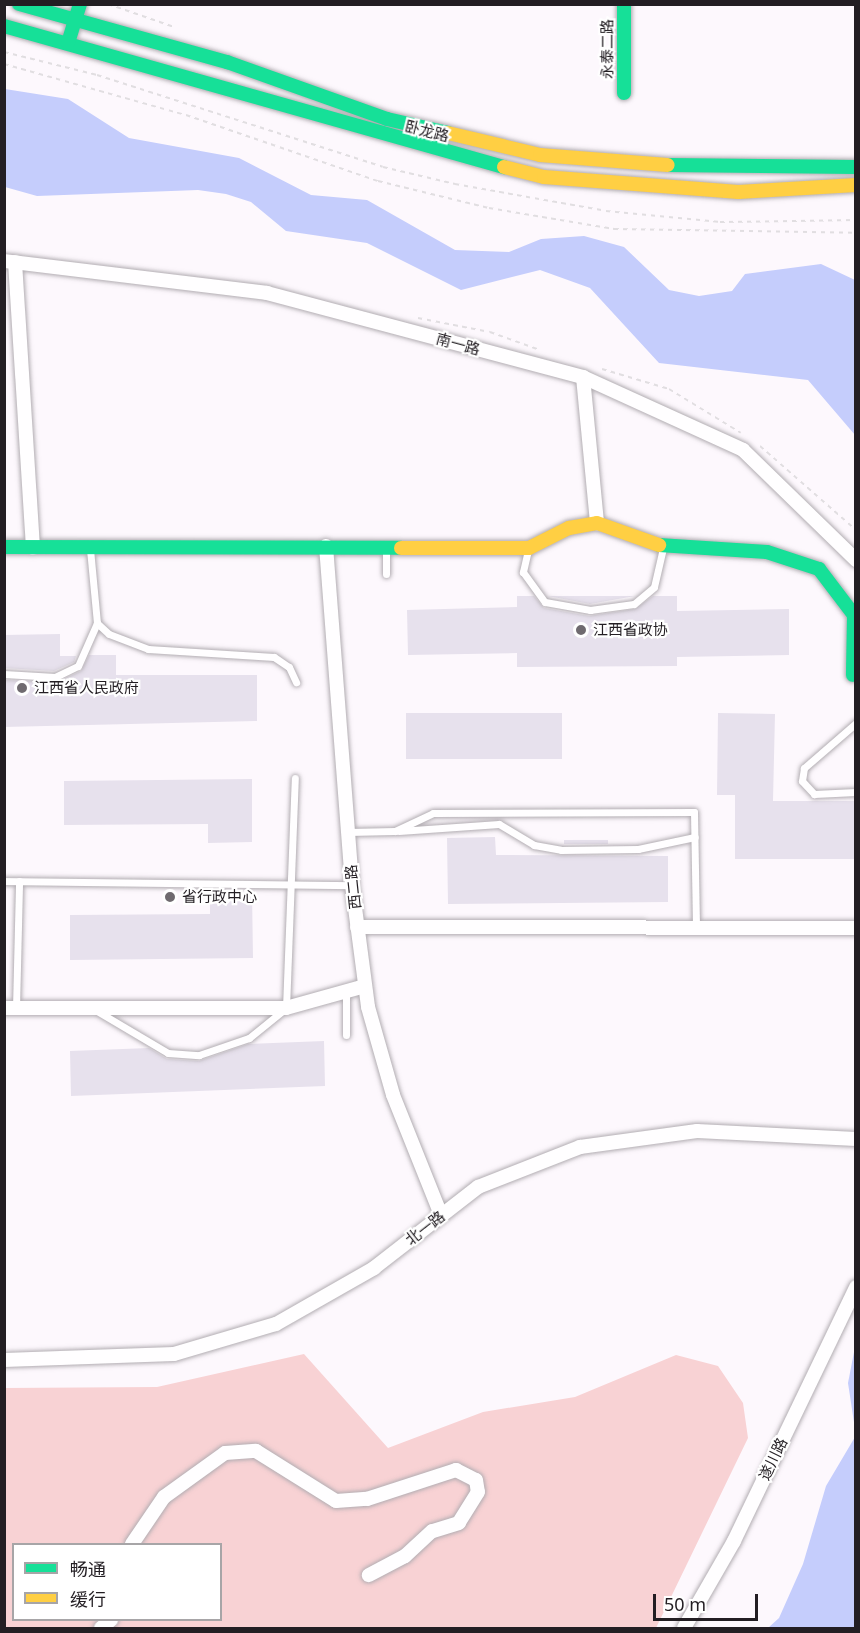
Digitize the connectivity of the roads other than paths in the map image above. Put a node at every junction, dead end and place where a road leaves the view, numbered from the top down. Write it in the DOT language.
graph roads {
  1 [pos="20,4"];
  2 [pos="624,4"];
  3 [pos="79,11"];
  4 [pos="4,26"];
  5 [pos="68,44"];
  6 [pos="624,93"];
  7 [pos="855,167"];
  8 [pos="855,185"];
  9 [pos="10,261"];
  10 [pos="583,377"];
  11 [pos="597,523"];
  12 [pos="89,546"];
  13 [pos="326,546"];
  14 [pos="386,546"];
  15 [pos="4,547"];
  16 [pos="33,547"];
  17 [pos="663,547"];
  18 [pos="529,548"];
  19 [pos="855,560"];
  20 [pos="386,574"];
  21 [pos="97,623"];
  22 [pos="4,674"];
  23 [pos="853,675"];
  24 [pos="296,682"];
  25 [pos="855,723"];
  26 [pos="295,778"];
  27 [pos="855,792"];
  28 [pos="395,831"];
  29 [pos="348,832"];
  30 [pos="695,837"];
  31 [pos="4,880"];
  32 [pos="19,881"];
  33 [pos="291,885"];
  34 [pos="352,885"];
  35 [pos="357,927"];
  36 [pos="696,927"];
  37 [pos="855,928"];
  38 [pos="365,986"];
  39 [pos="346,991"];
  40 [pos="10,1008"];
  41 [pos="93,1008"];
  42 [pos="286,1008"];
  43 [pos="346,1035"];
  44 [pos="855,1139"];
  45 [pos="441,1215"];
  46 [pos="855,1287"];
  47 [pos="4,1360"];
  48 [pos="133,1543"];
  49 [pos="369,1575"];
  50 [pos="684,1629"];
  1 -- 3 [label="main road, 卧龙路"];
  2 -- 6 [label="main road, 永泰二路"];
  3 -- 5 [label="main road"];
  3 -- 7 [label="main road, 卧龙路"];
  4 -- 5 [label="main road, 卧龙路"];
  5 -- 8 [label="main road, 卧龙路"];
  9 -- 10 [label="street, 南一路"];
  9 -- 16 [label="street"];
  10 -- 11 [label="street"];
  10 -- 19 [label="street, 南一路"];
  11 -- 17 [label="main road"];
  11 -- 18 [label="main road"];
  12 -- 13 [label="main road"];
  12 -- 16 [label="main road"];
  12 -- 21 [label="lane"];
  13 -- 14 [label="main road"];
  13 -- 29 [label="street, 西二路"];
  14 -- 18 [label="main road"];
  14 -- 20 [label="lane"];
  15 -- 16 [label="main road"];
  17 -- 18 [label="lane"];
  17 -- 23 [label="main road"];
  21 -- 22 [label="lane"];
  21 -- 24 [label="lane"];
  25 -- 27 [label="lane"];
  26 -- 33 [label="lane"];
  28 -- 29 [label="lane"];
  28 -- 30 [label="lane"];
  28 -- 30 [label="lane"];
  29 -- 34 [label="street, 西二路"];
  30 -- 36 [label="lane"];
  31 -- 32 [label="lane"];
  32 -- 33 [label="lane"];
  32 -- 40 [label="lane"];
  33 -- 34 [label="lane"];
  33 -- 42 [label="lane"];
  34 -- 35 [label="street, 西二路"];
  35 -- 36 [label="street"];
  35 -- 38 [label="street, 西二路"];
  36 -- 37 [label="street"];
  38 -- 39 [label="street"];
  38 -- 45 [label="street, 西二路"];
  39 -- 42 [label="street"];
  39 -- 43 [label="lane"];
  40 -- 41 [label="street"];
  41 -- 42 [label="street"];
  41 -- 42 [label="lane"];
  44 -- 45 [label="street, 北一路"];
  45 -- 47 [label="street, 北一路"];
  46 -- 50 [label="street, 遂川路"];
  48 -- 49 [label="street"];
}
